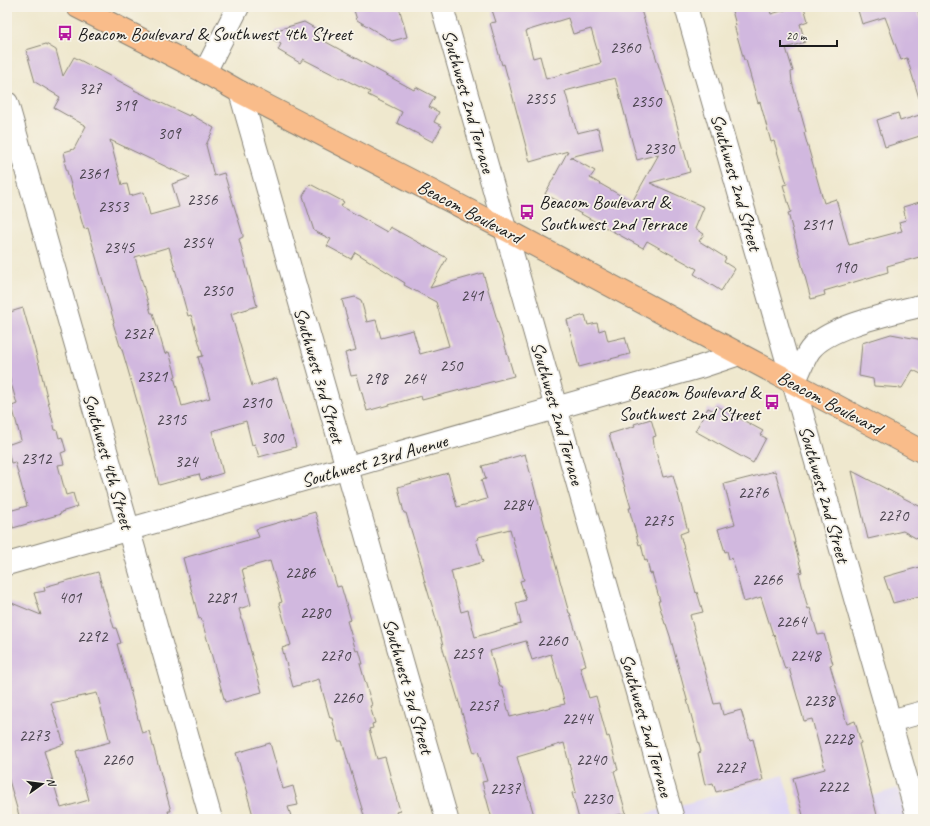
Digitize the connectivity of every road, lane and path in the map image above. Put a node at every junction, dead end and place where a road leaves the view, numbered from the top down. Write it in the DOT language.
graph roads {
  1 [pos="78,7"];
  2 [pos="238,7"];
  3 [pos="442,7"];
  4 [pos="686,7"];
  5 [pos="205,72"];
  6 [pos="240,92"];
  7 [pos="7,103"];
  8 [pos="506,230"];
  9 [pos="923,305"];
  10 [pos="740,354"];
  11 [pos="794,383"];
  12 [pos="557,407"];
  13 [pos="923,452"];
  14 [pos="346,468"];
  15 [pos="128,530"];
  16 [pos="7,564"];
  17 [pos="920,713"];
  18 [pos="890,721"];
  19 [pos="211,819"];
  20 [pos="447,819"];
  21 [pos="674,819"];
  22 [pos="918,819"];
  1 -- 5 [label="main road, Beacom Boulevard"];
  2 -- 5 [label="street"];
  3 -- 8 [label="street, Southwest 2nd Terrace"];
  4 -- 11 [label="street, Southwest 2nd Street"];
  5 -- 6 [label="main road, Beacom Boulevard"];
  6 -- 8 [label="main road, Beacom Boulevard"];
  6 -- 14 [label="street, Southwest 3rd Street"];
  7 -- 15 [label="street, Southwest 4th Street"];
  8 -- 10 [label="main road, Beacom Boulevard"];
  8 -- 12 [label="street, Southwest 2nd Terrace"];
  9 -- 11 [label="street"];
  10 -- 11 [label="main road, Beacom Boulevard"];
  10 -- 12 [label="street, Southwest 23rd Avenue"];
  11 -- 13 [label="main road, Beacom Boulevard"];
  11 -- 18 [label="street, Southwest 2nd Street"];
  12 -- 14 [label="street, Southwest 23rd Avenue"];
  12 -- 21 [label="street, Southwest 2nd Terrace"];
  14 -- 15 [label="street, Southwest 23rd Avenue"];
  14 -- 20 [label="street, Southwest 3rd Street"];
  15 -- 16 [label="street, Southwest 23rd Avenue"];
  15 -- 19 [label="street, Southwest 4th Street"];
  17 -- 18 [label="street"];
  18 -- 22 [label="street, Southwest 2nd Street"];
}
